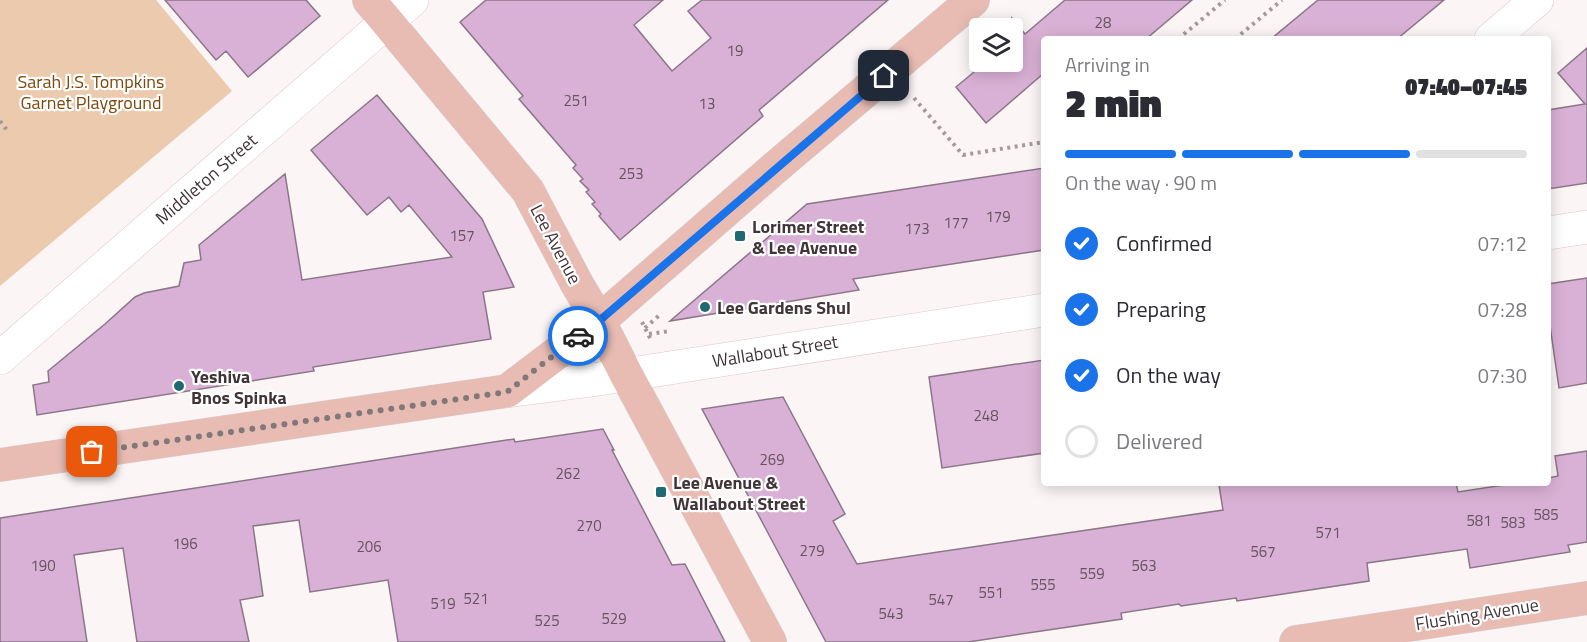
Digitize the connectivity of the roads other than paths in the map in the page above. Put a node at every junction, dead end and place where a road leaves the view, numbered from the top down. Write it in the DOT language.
graph roads {
  1 [pos="412,0"];
  2 [pos="973,0"];
  3 [pos="1537,0"];
  4 [pos="378,10"];
  5 [pos="1495,36"];
  6 [pos="1587,227"];
  7 [pos="1551,233"];
  8 [pos="1041,309"];
  9 [pos="599,321"];
  10 [pos="0,358"];
  11 [pos="626,374"];
  12 [pos="507,392"];
  13 [pos="0,465"];
  14 [pos="1587,598"];
  15 [pos="770,642"];
  16 [pos="1296,642"];
  1 -- 4 [label="street, Middleton Street"];
  2 -- 9 [label="main road, Wallabout Street"];
  3 -- 5 [label="street"];
  4 -- 9 [label="main road, Lee Avenue"];
  4 -- 10 [label="street, Middleton Street"];
  6 -- 7 [label="street"];
  8 -- 11 [label="street, Wallabout Street"];
  9 -- 11 [label="main road, Lee Avenue"];
  9 -- 12 [label="main road, Wallabout Street"];
  11 -- 12 [label="street, Wallabout Street"];
  11 -- 15 [label="main road, Lee Avenue"];
  12 -- 13 [label="main road, Wallabout Street"];
  14 -- 16 [label="main road, Flushing Avenue"];
}
